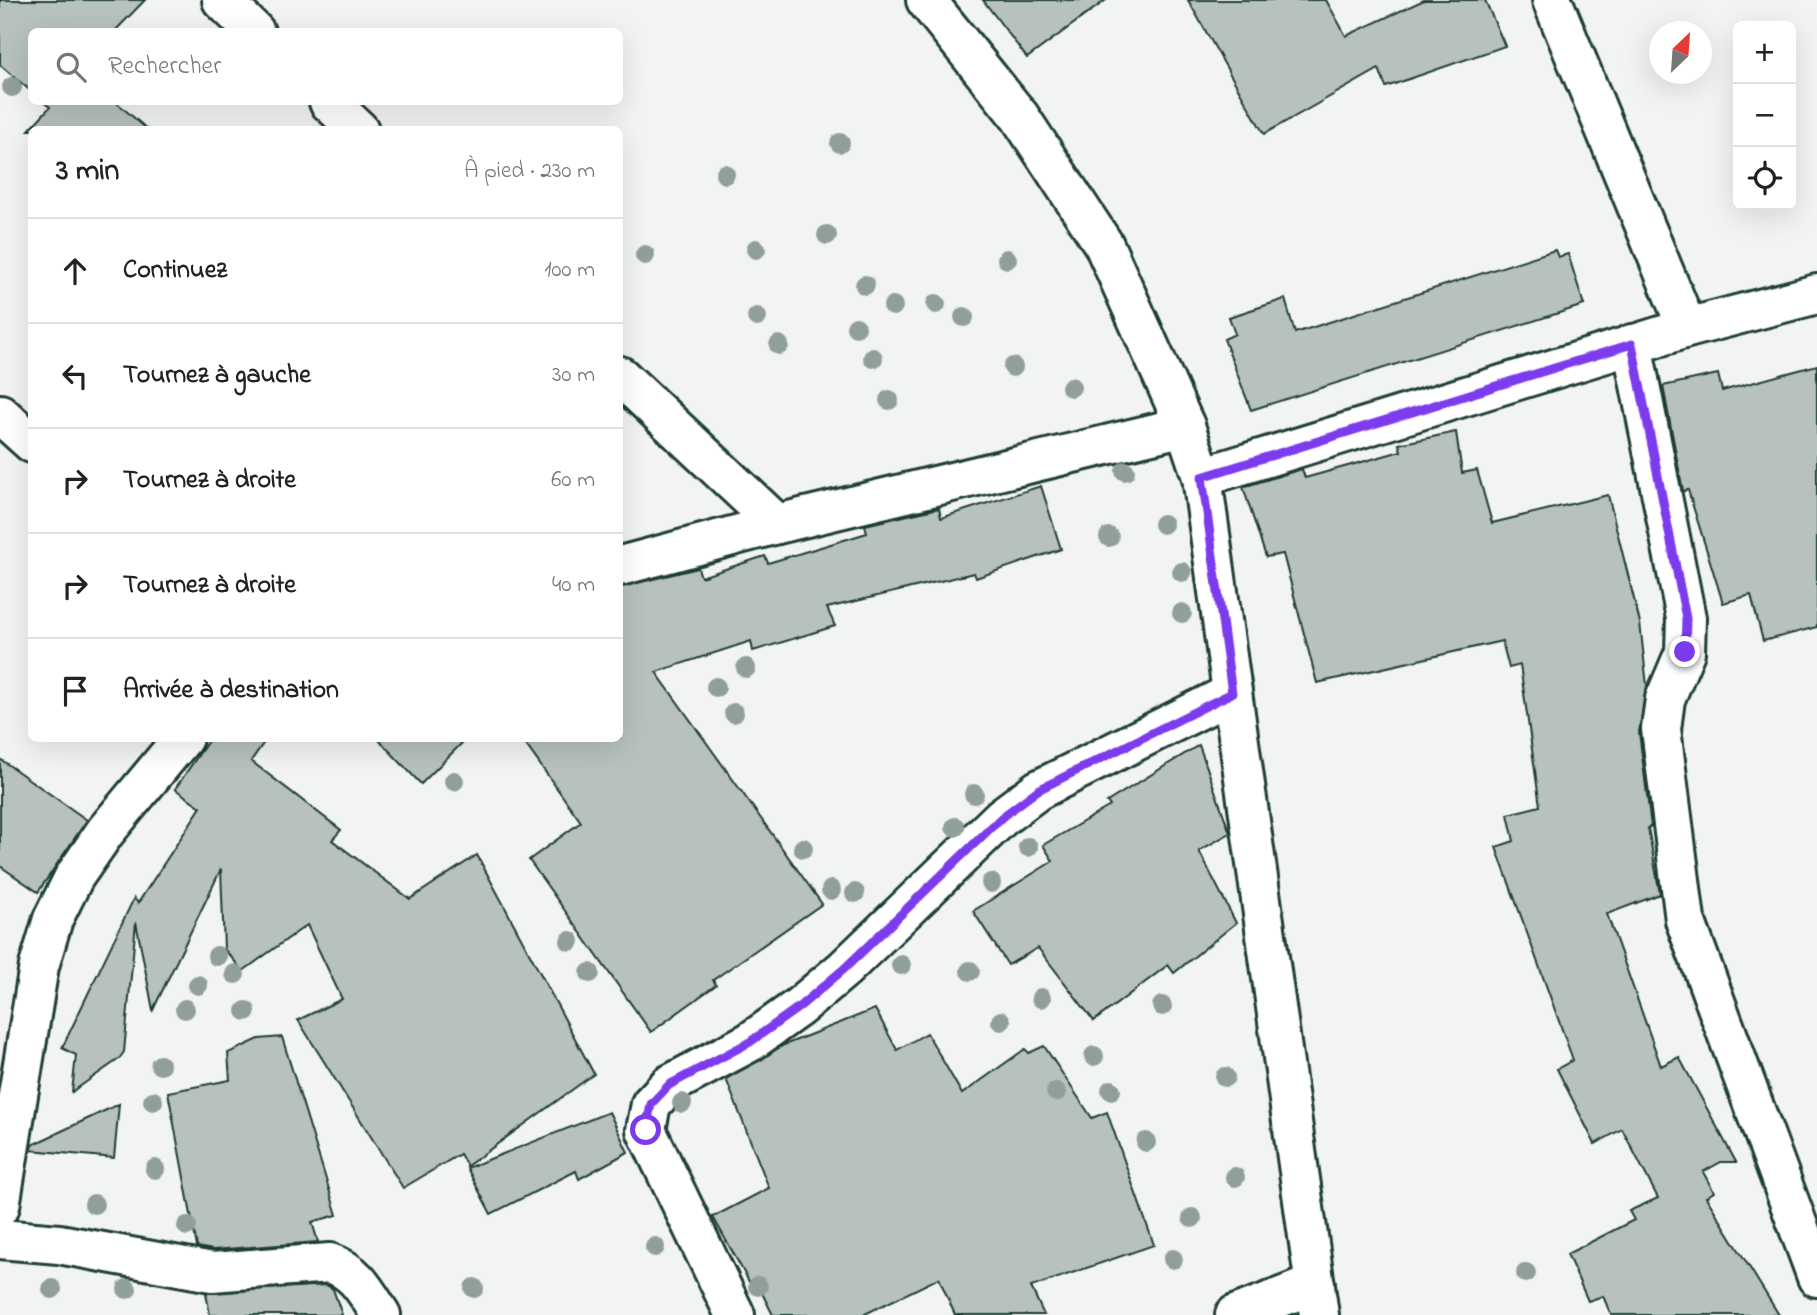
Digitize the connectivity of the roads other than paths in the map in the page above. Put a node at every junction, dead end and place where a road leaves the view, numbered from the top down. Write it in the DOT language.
graph roads {
  1 [pos="222,0"];
  2 [pos="926,0"];
  3 [pos="1552,0"];
  4 [pos="251,28"];
  5 [pos="333,105"];
  6 [pos="355,126"];
  7 [pos="1817,294"];
  8 [pos="1687,327"];
  9 [pos="1632,344"];
  10 [pos="623,379"];
  11 [pos="0,414"];
  12 [pos="1185,426"];
  13 [pos="28,439"];
  14 [pos="1202,477"];
  15 [pos="777,524"];
  16 [pos="623,565"];
  17 [pos="1232,693"];
  18 [pos="180,742"];
  19 [pos="0,1206"];
  20 [pos="0,1239"];
  21 [pos="1817,1277"];
  22 [pos="1317,1299"];
  23 [pos="381,1315"];
  24 [pos="735,1315"];
  25 [pos="1235,1315"];
  1 -- 4 [label="street"];
  2 -- 12 [label="street"];
  3 -- 8 [label="street"];
  5 -- 6 [label="street"];
  7 -- 8 [label="street"];
  8 -- 9 [label="street"];
  9 -- 14 [label="street"];
  9 -- 21 [label="street"];
  10 -- 15 [label="street"];
  11 -- 13 [label="street"];
  12 -- 14 [label="street"];
  12 -- 15 [label="street"];
  14 -- 17 [label="street"];
  15 -- 16 [label="street"];
  17 -- 22 [label="street"];
  17 -- 24 [label="street"];
  18 -- 19 [label="street"];
  20 -- 23 [label="street"];
  22 -- 25 [label="street"];
}
